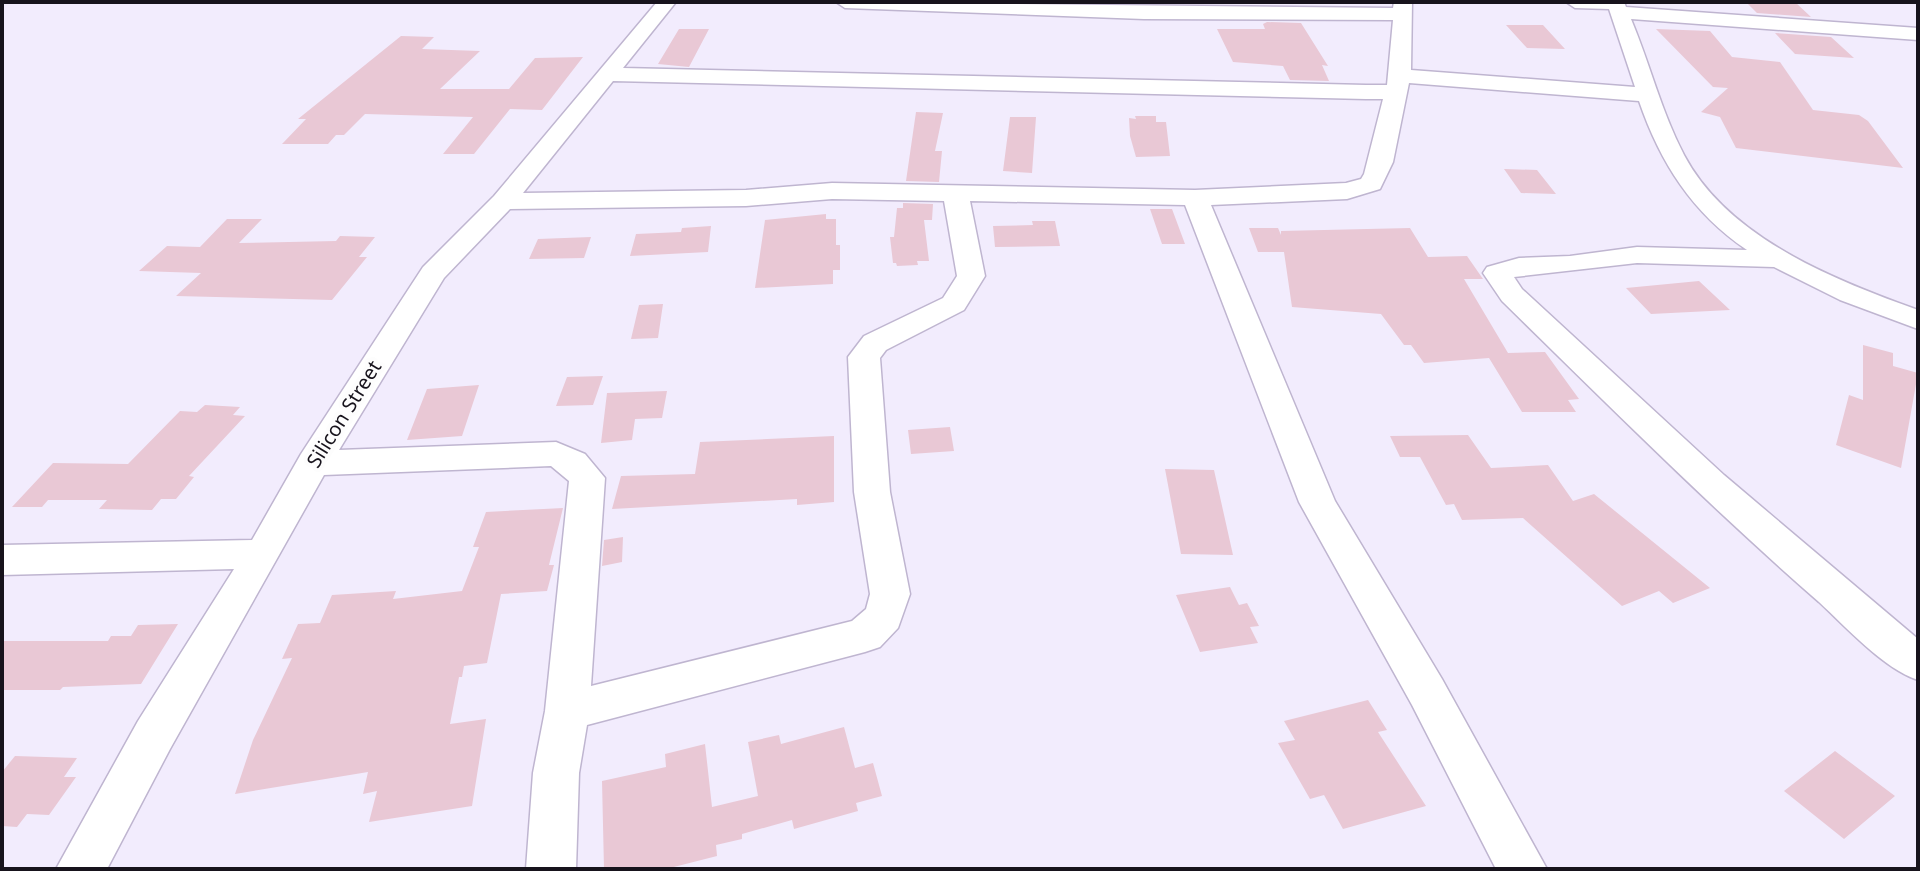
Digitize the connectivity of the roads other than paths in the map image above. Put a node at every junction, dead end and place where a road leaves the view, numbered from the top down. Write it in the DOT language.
graph roads {
  1 [pos="667,2"];
  2 [pos="845,2"];
  3 [pos="1575,2"];
  4 [pos="1617,6"];
  5 [pos="1402,8"];
  6 [pos="1918,34"];
  7 [pos="606,74"];
  8 [pos="1398,84"];
  9 [pos="1649,95"];
  10 [pos="956,195"];
  11 [pos="1195,198"];
  12 [pos="503,201"];
  13 [pos="1780,259"];
  14 [pos="1918,320"];
  15 [pos="313,463"];
  16 [pos="263,554"];
  17 [pos="2,560"];
  18 [pos="1918,663"];
  19 [pos="567,711"];
  20 [pos="81,869"];
  21 [pos="551,869"];
  22 [pos="1522,869"];
  1 -- 7 [label="street, Silicon Street"];
  2 -- 5 [label="street"];
  3 -- 4 [label="street"];
  4 -- 6 [label="street"];
  4 -- 9 [label="street"];
  5 -- 8 [label="street"];
  7 -- 8 [label="street"];
  7 -- 12 [label="street, Silicon Street"];
  8 -- 9 [label="street"];
  8 -- 11 [label="street"];
  9 -- 13 [label="street"];
  10 -- 11 [label="street"];
  10 -- 12 [label="street"];
  10 -- 19 [label="street"];
  11 -- 22 [label="street"];
  12 -- 15 [label="street, Silicon Street"];
  13 -- 14 [label="street"];
  13 -- 18 [label="street"];
  15 -- 16 [label="street, Silicon Street"];
  15 -- 19 [label="street"];
  16 -- 17 [label="street"];
  16 -- 20 [label="street, Silicon Street"];
  19 -- 21 [label="street"];
}
